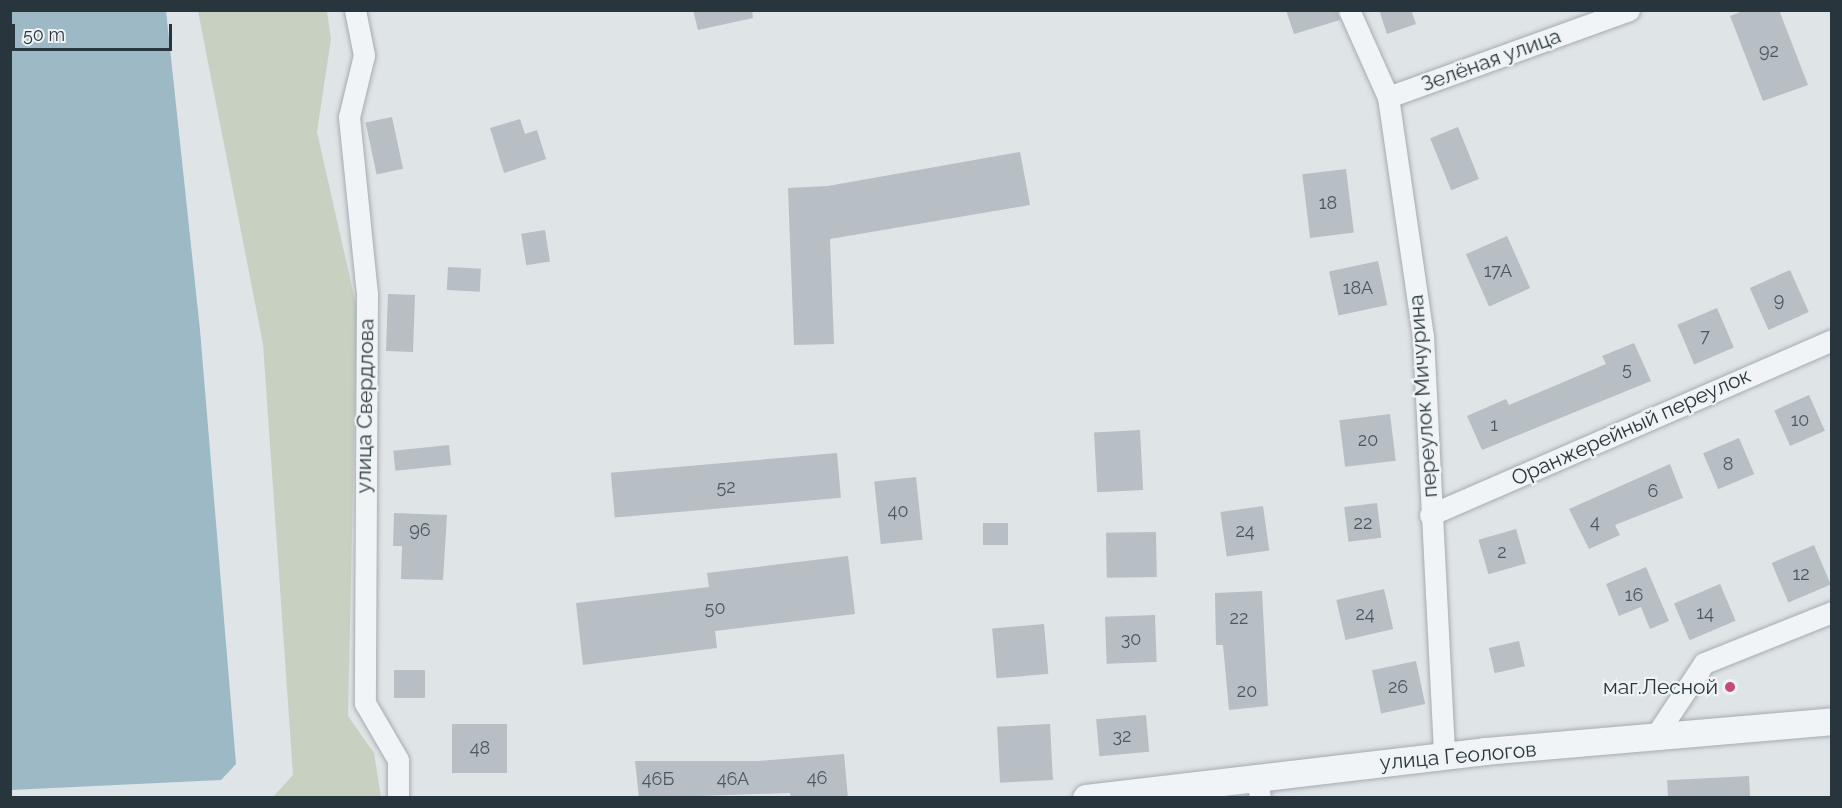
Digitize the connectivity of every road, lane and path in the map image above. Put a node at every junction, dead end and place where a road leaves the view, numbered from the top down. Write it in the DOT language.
graph roads {
  1 [pos="355,10"];
  2 [pos="1349,10"];
  3 [pos="1629,10"];
  4 [pos="1388,97"];
  5 [pos="1832,340"];
  6 [pos="1430,515"];
  7 [pos="1832,612"];
  8 [pos="1832,721"];
  9 [pos="1654,738"];
  10 [pos="1444,756"];
  11 [pos="1258,786"];
  12 [pos="398,798"];
  13 [pos="1086,798"];
  1 -- 12 [label="street, улица Свердлова"];
  2 -- 4 [label="street, переулок Мичурина"];
  3 -- 4 [label="street, Зелёная улица"];
  4 -- 6 [label="street, переулок Мичурина"];
  5 -- 6 [label="street, Оранжерейный переулок"];
  6 -- 10 [label="street, переулок Мичурина"];
  7 -- 9 [label="street"];
  8 -- 9 [label="street, улица Геологов"];
  9 -- 10 [label="street, улица Геологов"];
  10 -- 11 [label="street, улица Геологов"];
  11 -- 13 [label="street, улица Геологов"];
}
